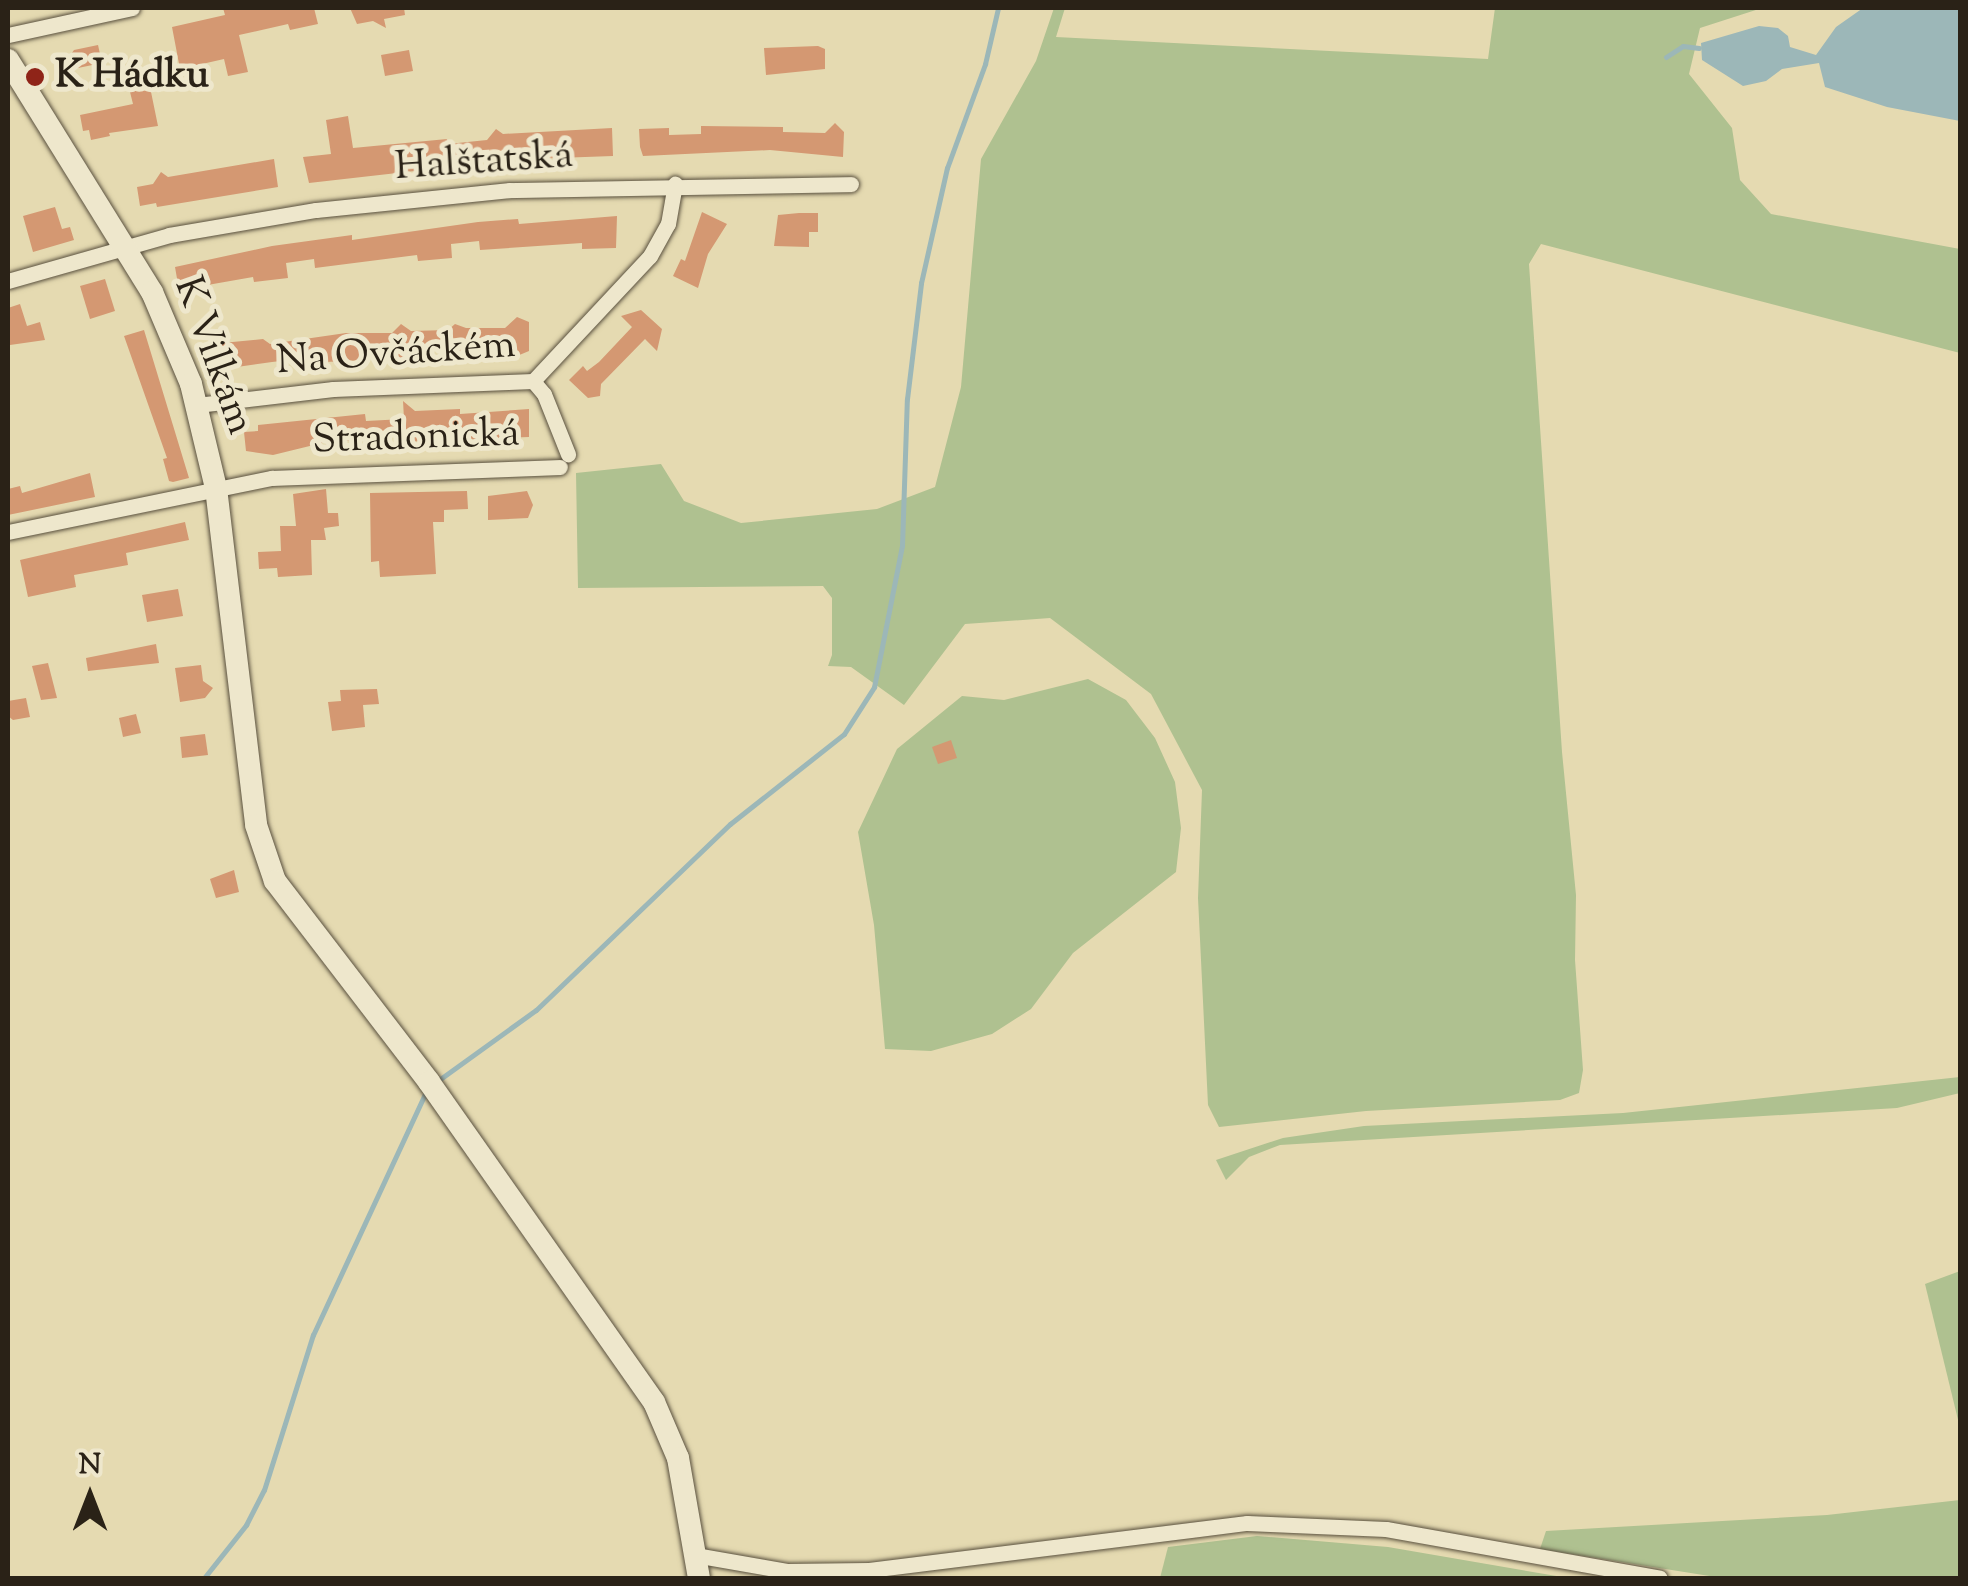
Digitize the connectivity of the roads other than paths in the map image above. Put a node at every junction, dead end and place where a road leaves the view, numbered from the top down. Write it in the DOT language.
graph roads {
  1 [pos="132,8"];
  2 [pos="8,35"];
  3 [pos="8,60"];
  4 [pos="675,184"];
  5 [pos="851,184"];
  6 [pos="126,245"];
  7 [pos="8,281"];
  8 [pos="533,381"];
  9 [pos="198,404"];
  10 [pos="216,488"];
  11 [pos="8,532"];
  12 [pos="696,1555"];
  13 [pos="699,1578"];
  14 [pos="1660,1578"];
  1 -- 2 [label="street"];
  3 -- 6 [label="street, K Vilkám"];
  4 -- 5 [label="street, Halštatská"];
  4 -- 6 [label="street, Halštatská"];
  4 -- 8 [label="street, Na Ovčáckém"];
  6 -- 7 [label="street, Halštatská"];
  6 -- 9 [label="street, K Vilkám"];
  8 -- 9 [label="street, Na Ovčáckém"];
  8 -- 10 [label="street, Stradonická"];
  9 -- 10 [label="street, K Vilkám"];
  10 -- 11 [label="street, Stradonická"];
  10 -- 12 [label="street, K Vilkám"];
  12 -- 13 [label="street, K Vilkám"];
  12 -- 14 [label="street"];
}
